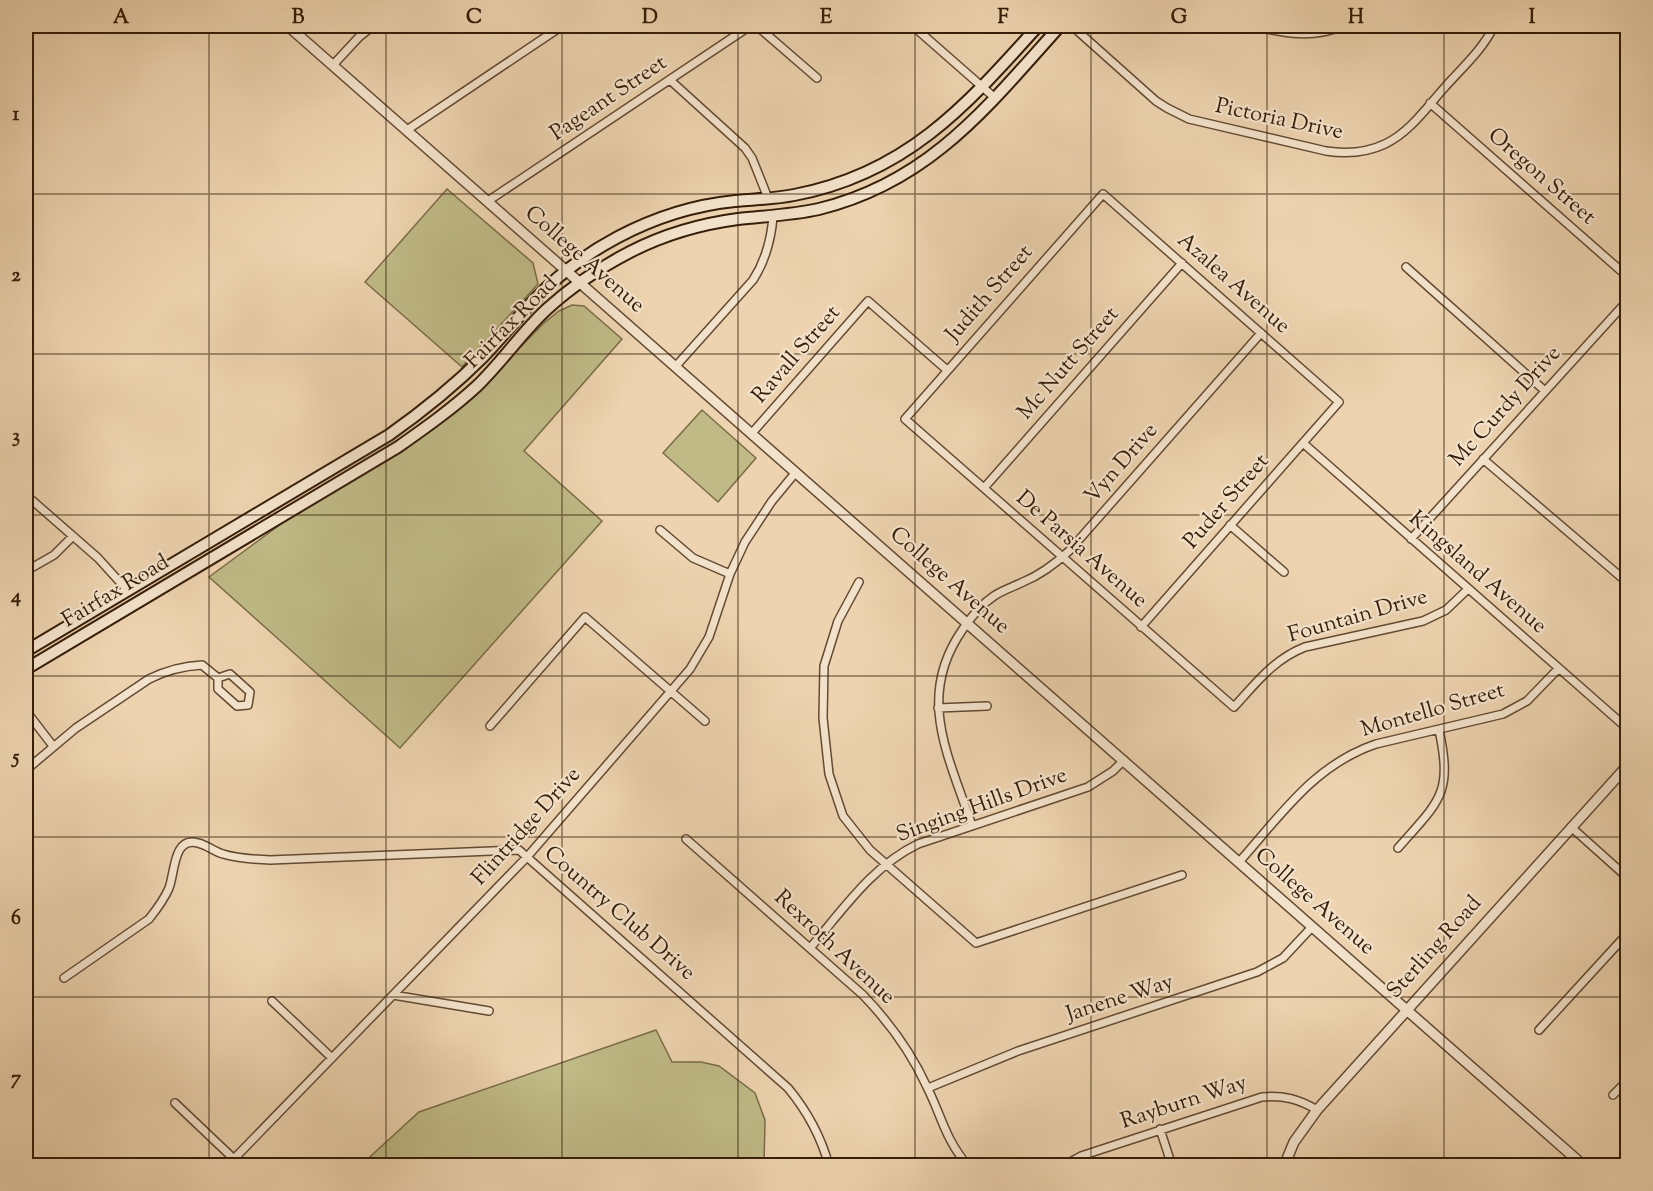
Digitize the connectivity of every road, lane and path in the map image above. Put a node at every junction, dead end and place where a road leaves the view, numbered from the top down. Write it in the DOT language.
graph roads {
  1 [pos="288,26"];
  2 [pos="373,26"];
  3 [pos="562,26"];
  4 [pos="750,26"];
  5 [pos="757,26"];
  6 [pos="913,26"];
  7 [pos="1038,26"];
  8 [pos="1060,26"];
  9 [pos="1072,26"];
  10 [pos="1252,26"];
  11 [pos="1343,26"];
  12 [pos="1494,26"];
  13 [pos="333,65"];
  14 [pos="817,78"];
  15 [pos="670,80"];
  16 [pos="983,87"];
  17 [pos="995,98"];
  18 [pos="1430,103"];
  19 [pos="406,130"];
  20 [pos="1103,194"];
  21 [pos="768,198"];
  22 [pos="488,201"];
  23 [pos="773,217"];
  24 [pos="1182,263"];
  25 [pos="1406,267"];
  26 [pos="567,270"];
  27 [pos="1628,277"];
  28 [pos="582,283"];
  29 [pos="1628,300"];
  30 [pos="1261,333"];
  31 [pos="676,366"];
  32 [pos="947,370"];
  33 [pos="1545,391"];
  34 [pos="1339,402"];
  35 [pos="905,418"];
  36 [pos="752,433"];
  37 [pos="1303,443"];
  38 [pos="1483,459"];
  39 [pos="796,472"];
  40 [pos="984,488"];
  41 [pos="26,495"];
  42 [pos="1230,525"];
  43 [pos="660,530"];
  44 [pos="73,536"];
  45 [pos="1412,539"];
  46 [pos="194,551"];
  47 [pos="1062,557"];
  48 [pos="26,571"];
  49 [pos="1284,572"];
  50 [pos="730,574"];
  51 [pos="859,582"];
  52 [pos="1628,583"];
  53 [pos="159,589"];
  54 [pos="1468,589"];
  55 [pos="127,590"];
  56 [pos="967,622"];
  57 [pos="71,623"];
  58 [pos="1141,627"];
  59 [pos="69,643"];
  60 [pos="26,651"];
  61 [pos="26,664"];
  62 [pos="26,669"];
  63 [pos="1558,669"];
  64 [pos="218,678"];
  65 [pos="671,691"];
  66 [pos="987,706"];
  67 [pos="1234,707"];
  68 [pos="938,708"];
  69 [pos="26,711"];
  70 [pos="705,721"];
  71 [pos="490,726"];
  72 [pos="1628,729"];
  73 [pos="1439,730"];
  74 [pos="53,746"];
  75 [pos="1124,760"];
  76 [pos="1628,765"];
  77 [pos="26,770"];
  78 [pos="972,826"];
  79 [pos="1571,827"];
  80 [pos="686,839"];
  81 [pos="1398,848"];
  82 [pos="527,857"];
  83 [pos="1239,862"];
  84 [pos="886,863"];
  85 [pos="1182,875"];
  86 [pos="1628,878"];
  87 [pos="1312,927"];
  88 [pos="1628,933"];
  89 [pos="810,948"];
  90 [pos="64,978"];
  91 [pos="393,995"];
  92 [pos="272,1001"];
  93 [pos="1406,1009"];
  94 [pos="489,1011"];
  95 [pos="1539,1030"];
  96 [pos="332,1058"];
  97 [pos="1628,1080"];
  98 [pos="928,1088"];
  99 [pos="1613,1095"];
  100 [pos="175,1103"];
  101 [pos="1317,1110"];
  102 [pos="1160,1129"];
  103 [pos="234,1159"];
  104 [pos="227,1166"];
  105 [pos="829,1166"];
  106 [pos="968,1166"];
  107 [pos="1063,1166"];
  108 [pos="1172,1166"];
  109 [pos="1284,1166"];
  110 [pos="1584,1166"];
  1 -- 13 [label="street, College Avenue"];
  2 -- 13 [label="street"];
  3 -- 19 [label="street"];
  4 -- 15 [label="street, Pageant Street"];
  5 -- 14 [label="street"];
  6 -- 16 [label="street"];
  7 -- 16 [label="main road, Fairfax Road"];
  8 -- 17 [label="main road, Fairfax Road"];
  9 -- 18 [label="street, Pictoria Drive"];
  10 -- 11 [label="street"];
  12 -- 18 [label="street, Pictoria Drive"];
  13 -- 19 [label="street, College Avenue"];
  15 -- 21 [label="street"];
  15 -- 22 [label="street, Pageant Street"];
  16 -- 17 [label="street"];
  16 -- 21 [label="main road, Fairfax Road"];
  17 -- 23 [label="main road, Fairfax Road"];
  18 -- 27 [label="street, Oregon Street"];
  19 -- 22 [label="street, College Avenue"];
  20 -- 24 [label="street, Azalea Avenue"];
  20 -- 32 [label="street, Judith Street"];
  21 -- 26 [label="main road, Fairfax Road"];
  22 -- 26 [label="street, College Avenue"];
  23 -- 28 [label="main road, Fairfax Road"];
  23 -- 31 [label="street"];
  24 -- 30 [label="street, Azalea Avenue"];
  24 -- 40 [label="street, Mc Nutt Street"];
  25 -- 33 [label="street"];
  26 -- 28 [label="street, College Avenue"];
  26 -- 46 [label="main road, Fairfax Road"];
  28 -- 31 [label="street, College Avenue"];
  28 -- 53 [label="main road, Fairfax Road"];
  29 -- 33 [label="street, Mc Curdy Drive"];
  30 -- 34 [label="street, Azalea Avenue"];
  30 -- 47 [label="street, Vyn Drive"];
  31 -- 36 [label="street, College Avenue"];
  32 -- 35 [label="street, Judith Street"];
  32 -- 36 [label="street, Ravall Street"];
  33 -- 38 [label="street, Mc Curdy Drive"];
  34 -- 37 [label="street, Puder Street"];
  35 -- 40 [label="street, De Parsia Avenue"];
  36 -- 39 [label="street, College Avenue"];
  37 -- 42 [label="street, Puder Street"];
  37 -- 45 [label="street, Kingsland Avenue"];
  38 -- 45 [label="street, Mc Curdy Drive"];
  38 -- 52 [label="street"];
  39 -- 50 [label="street, Flintridge Drive"];
  39 -- 56 [label="street, College Avenue"];
  40 -- 47 [label="street, De Parsia Avenue"];
  41 -- 44 [label="street"];
  42 -- 49 [label="street"];
  42 -- 58 [label="street, Puder Street"];
  43 -- 50 [label="street"];
  44 -- 48 [label="street"];
  44 -- 55 [label="street"];
  45 -- 54 [label="street, Kingsland Avenue"];
  46 -- 53 [label="main road"];
  46 -- 55 [label="main road, Fairfax Road"];
  47 -- 56 [label="street, Vyn Drive"];
  47 -- 58 [label="street, De Parsia Avenue"];
  50 -- 65 [label="street, Flintridge Drive"];
  51 -- 84 [label="street"];
  53 -- 59 [label="main road, Fairfax Road"];
  54 -- 63 [label="street, Kingsland Avenue"];
  54 -- 67 [label="street, Fountain Drive"];
  55 -- 57 [label="main road, Fairfax Road"];
  55 -- 59 [label="main road"];
  56 -- 68 [label="street, Vyn Drive"];
  56 -- 75 [label="street, College Avenue"];
  57 -- 60 [label="main road, Fairfax Road"];
  57 -- 61 [label="main road"];
  58 -- 67 [label="street, De Parsia Avenue"];
  59 -- 62 [label="main road, Fairfax Road"];
  63 -- 72 [label="street, Kingsland Avenue"];
  63 -- 73 [label="street, Montello Street"];
  64 -- 64 [label="street"];
  64 -- 74 [label="street"];
  65 -- 70 [label="street"];
  65 -- 71 [label="street"];
  65 -- 82 [label="street, Flintridge Drive"];
  66 -- 68 [label="street"];
  68 -- 78 [label="street, Vyn Drive"];
  69 -- 74 [label="street"];
  73 -- 81 [label="street"];
  73 -- 83 [label="street, Montello Street"];
  74 -- 77 [label="street"];
  75 -- 78 [label="street, Singing Hills Drive"];
  75 -- 83 [label="street, College Avenue"];
  76 -- 79 [label="street, Sterling Road"];
  78 -- 84 [label="street, Singing Hills Drive"];
  79 -- 86 [label="street"];
  79 -- 93 [label="street, Sterling Road"];
  80 -- 89 [label="street, Rexroth Avenue"];
  82 -- 90 [label="street, Country Club Drive"];
  82 -- 91 [label="street, Flintridge Drive"];
  82 -- 105 [label="street, Country Club Drive"];
  83 -- 87 [label="street, College Avenue"];
  84 -- 85 [label="street"];
  84 -- 89 [label="street, Singing Hills Drive"];
  87 -- 93 [label="street, College Avenue"];
  87 -- 98 [label="street, Janene Way"];
  88 -- 95 [label="street"];
  89 -- 98 [label="street, Rexroth Avenue"];
  91 -- 94 [label="street"];
  91 -- 96 [label="street, Flintridge Drive"];
  92 -- 96 [label="street"];
  93 -- 101 [label="street, Sterling Road"];
  93 -- 110 [label="street, College Avenue"];
  96 -- 103 [label="street, Flintridge Drive"];
  97 -- 99 [label="street"];
  98 -- 106 [label="street, Rexroth Avenue"];
  100 -- 103 [label="street"];
  101 -- 102 [label="street, Rayburn Way"];
  101 -- 109 [label="street, Sterling Road"];
  102 -- 107 [label="street, Rayburn Way"];
  102 -- 108 [label="street"];
  103 -- 104 [label="street, Flintridge Drive"];
}
